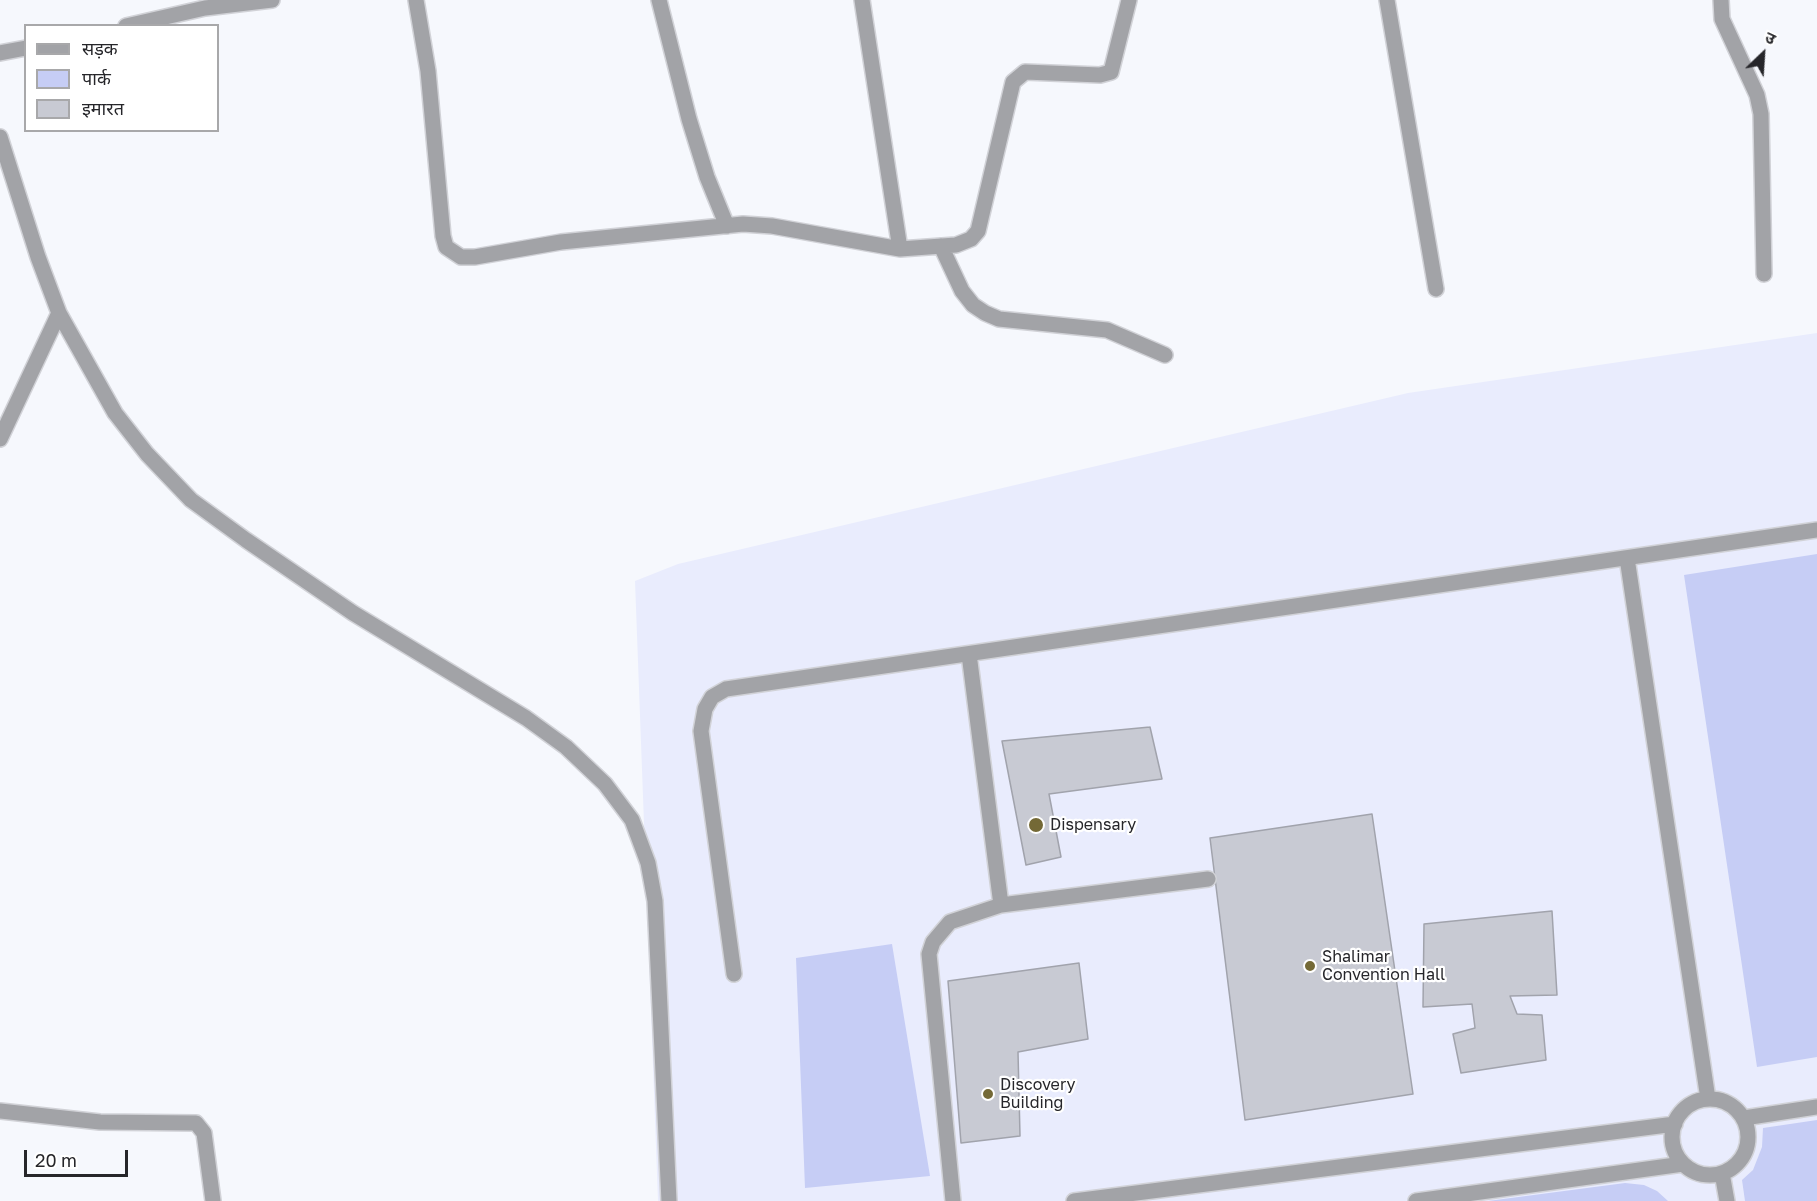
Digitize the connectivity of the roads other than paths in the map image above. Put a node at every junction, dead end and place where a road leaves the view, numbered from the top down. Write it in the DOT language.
graph roads {
  1 [pos="272,0"];
  2 [pos="416,0"];
  3 [pos="659,0"];
  4 [pos="862,0"];
  5 [pos="1129,0"];
  6 [pos="1387,0"];
  7 [pos="1721,0"];
  8 [pos="135,24"];
  9 [pos="24,48"];
  10 [pos="0,53"];
  11 [pos="0,137"];
  12 [pos="727,226"];
  13 [pos="941,246"];
  14 [pos="900,249"];
  15 [pos="1764,274"];
  16 [pos="1437,289"];
  17 [pos="59,313"];
  18 [pos="1166,355"];
  19 [pos="0,439"];
  20 [pos="1817,530"];
  21 [pos="1627,558"];
  22 [pos="969,654"];
  23 [pos="1208,879"];
  24 [pos="1001,905"];
  25 [pos="734,974"];
  26 [pos="1708,1099"];
  27 [pos="1817,1107"];
  28 [pos="0,1112"];
  29 [pos="1744,1118"];
  30 [pos="1675,1124"];
  31 [pos="1683,1164"];
  32 [pos="1722,1173"];
  33 [pos="213,1201"];
  34 [pos="669,1201"];
  35 [pos="953,1201"];
  36 [pos="1074,1201"];
  37 [pos="1416,1201"];
  38 [pos="1727,1201"];
  1 -- 8 [label="street"];
  2 -- 12 [label="street"];
  3 -- 12 [label="street"];
  4 -- 14 [label="street"];
  5 -- 13 [label="street"];
  6 -- 16 [label="street"];
  7 -- 15 [label="street"];
  9 -- 10 [label="street"];
  11 -- 17 [label="street"];
  12 -- 14 [label="street"];
  13 -- 14 [label="street"];
  13 -- 18 [label="street"];
  17 -- 19 [label="street"];
  17 -- 34 [label="street"];
  20 -- 21 [label="street"];
  21 -- 22 [label="street"];
  21 -- 26 [label="street"];
  22 -- 24 [label="street"];
  22 -- 25 [label="street"];
  23 -- 24 [label="street"];
  24 -- 35 [label="street"];
  26 -- 29 [label="street"];
  26 -- 30 [label="street"];
  27 -- 29 [label="street"];
  28 -- 33 [label="street"];
  29 -- 32 [label="street"];
  30 -- 31 [label="street"];
  30 -- 36 [label="street"];
  31 -- 32 [label="street"];
  31 -- 37 [label="street"];
  32 -- 38 [label="street"];
}
